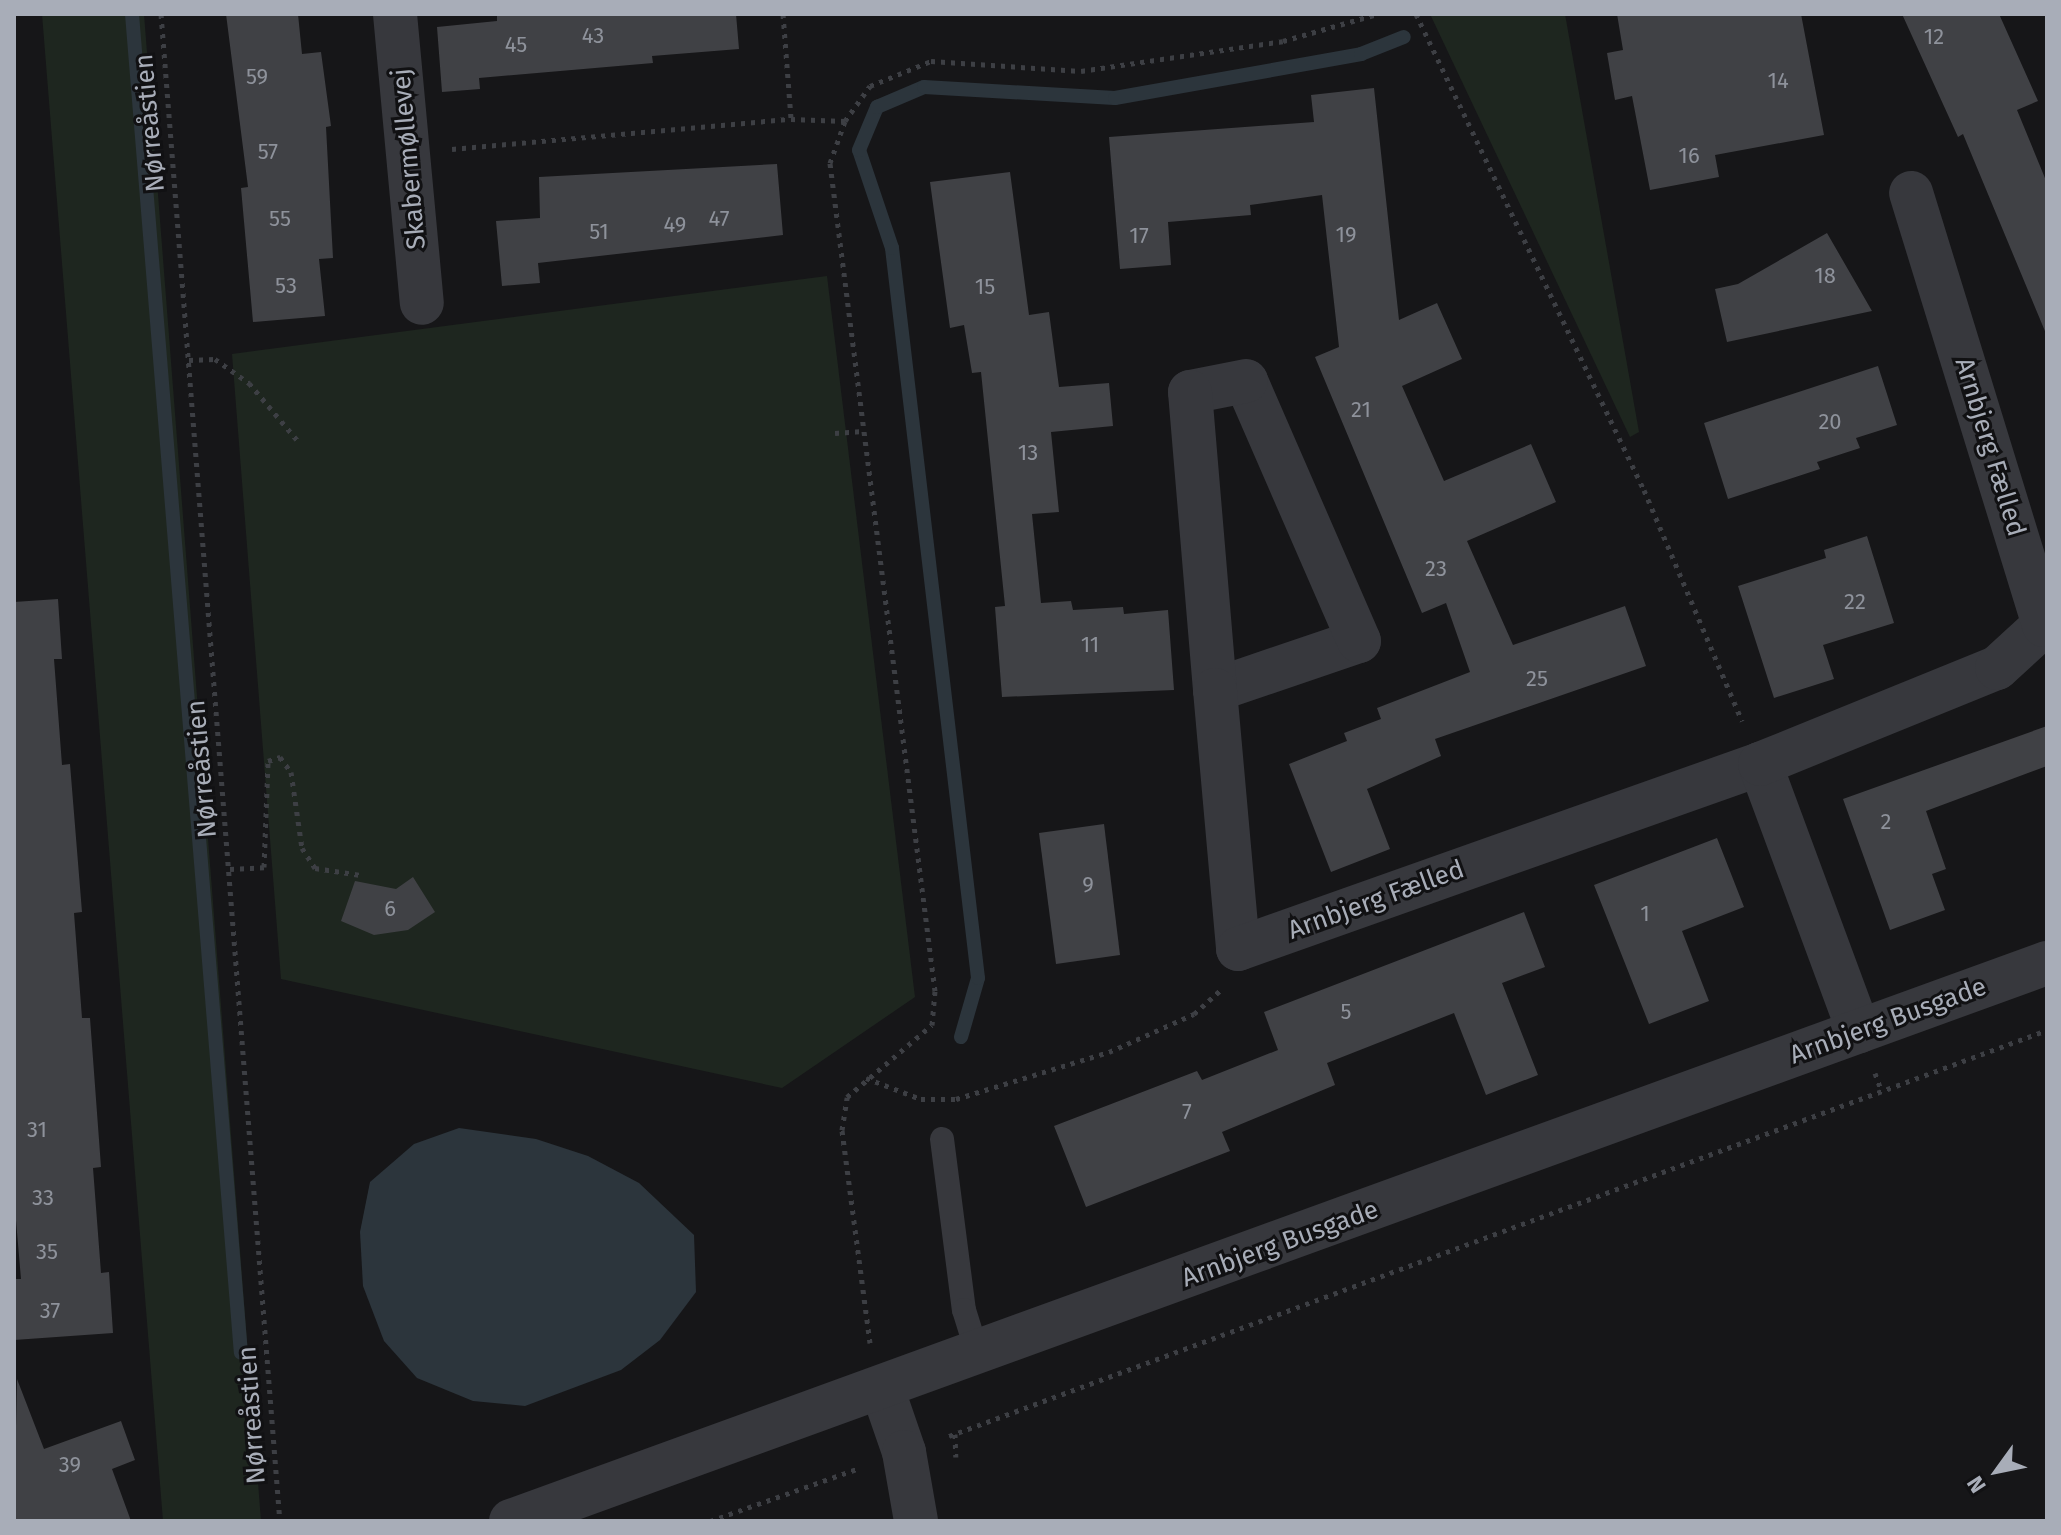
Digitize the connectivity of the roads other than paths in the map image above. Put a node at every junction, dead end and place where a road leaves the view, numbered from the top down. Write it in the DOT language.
graph roads {
  1 [pos="395,14"];
  2 [pos="1911,193"];
  3 [pos="422,303"];
  4 [pos="1215,690"];
  5 [pos="1760,764"];
  6 [pos="2047,963"];
  7 [pos="1859,1031"];
  8 [pos="942,1139"];
  9 [pos="978,1355"];
  10 [pos="883,1391"];
  11 [pos="511,1521"];
  12 [pos="916,1521"];
  1 -- 3 [label="street, Skabermøllevej"];
  2 -- 5 [label="street, Arnbjerg Fælled"];
  4 -- 4 [label="street"];
  4 -- 5 [label="street, Arnbjerg Fælled"];
  5 -- 7 [label="street"];
  6 -- 7 [label="street, Arnbjerg Busgade"];
  7 -- 9 [label="street, Arnbjerg Busgade"];
  8 -- 9 [label="lane"];
  9 -- 10 [label="street, Arnbjerg Busgade"];
  10 -- 11 [label="street, Arnbjerg Busgade"];
  10 -- 12 [label="street"];
}
